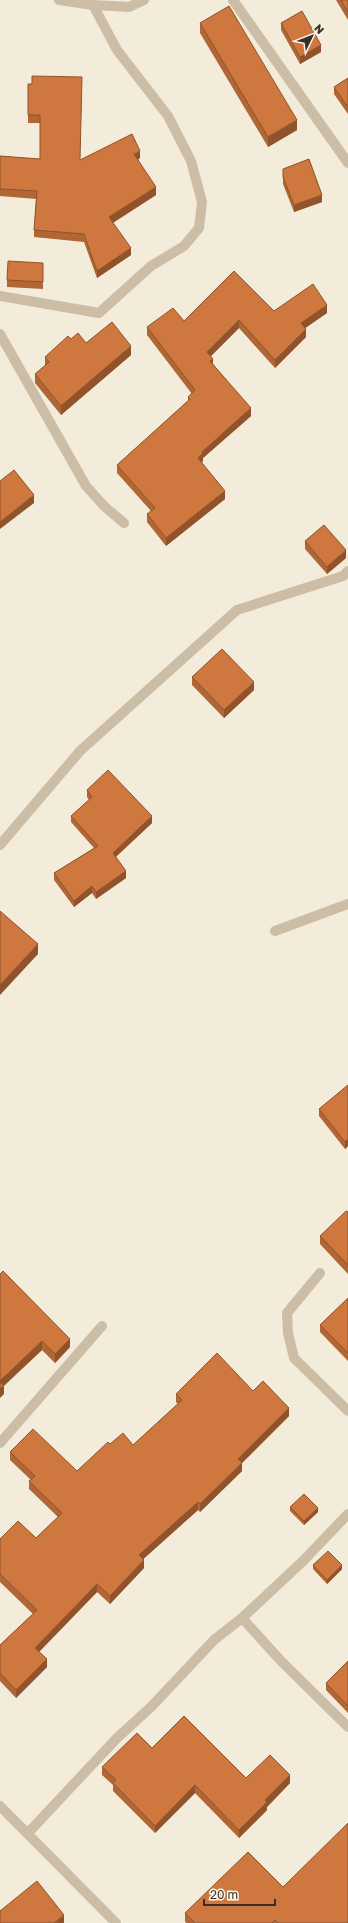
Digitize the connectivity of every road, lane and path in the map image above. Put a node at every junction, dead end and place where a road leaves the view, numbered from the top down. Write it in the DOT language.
graph roads {
  1 [pos="59,0"];
  2 [pos="144,0"];
  3 [pos="149,0"];
  4 [pos="233,0"];
  5 [pos="93,5"];
  6 [pos="129,6"];
  7 [pos="348,163"];
  8 [pos="0,296"];
  9 [pos="0,334"];
  10 [pos="124,524"];
  11 [pos="348,571"];
  12 [pos="0,845"];
  13 [pos="348,904"];
  14 [pos="275,931"];
  15 [pos="320,1272"];
  16 [pos="102,1326"];
  17 [pos="348,1411"];
  18 [pos="0,1443"];
  19 [pos="348,1514"];
  20 [pos="242,1618"];
  21 [pos="348,1727"];
  22 [pos="0,1806"];
  23 [pos="28,1833"];
  24 [pos="116,1923"];
  1 -- 5 [label="street"];
  2 -- 6 [label="street"];
  3 -- 6 [label="street"];
  4 -- 7 [label="street"];
  5 -- 6 [label="street"];
  5 -- 8 [label="street"];
  9 -- 10 [label="street"];
  11 -- 12 [label="street"];
  13 -- 14 [label="street"];
  15 -- 17 [label="street"];
  16 -- 18 [label="street"];
  19 -- 20 [label="street"];
  20 -- 21 [label="street"];
  20 -- 23 [label="street"];
  22 -- 23 [label="street"];
  23 -- 24 [label="street"];
}
